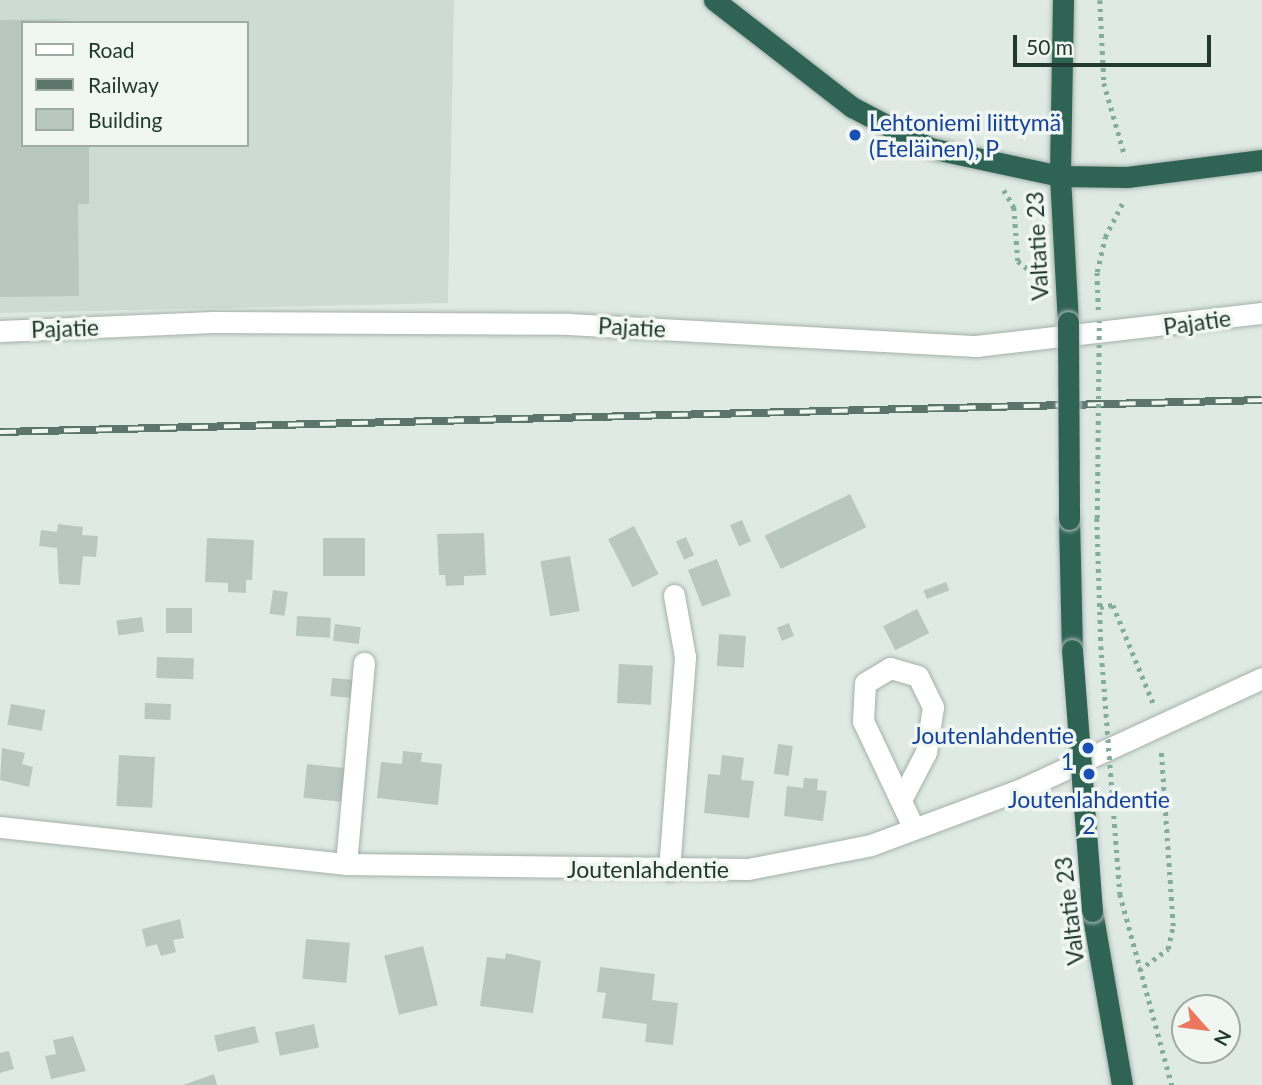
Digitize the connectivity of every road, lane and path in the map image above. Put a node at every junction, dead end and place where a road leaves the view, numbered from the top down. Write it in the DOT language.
graph roads {
  1 [pos="714,0"];
  2 [pos="1063,0"];
  3 [pos="1262,160"];
  4 [pos="1060,176"];
  5 [pos="993,185"];
  6 [pos="1062,270"];
  7 [pos="1097,272"];
  8 [pos="1262,313"];
  9 [pos="1099,320"];
  10 [pos="0,331"];
  11 [pos="674,595"];
  12 [pos="1100,607"];
  13 [pos="364,663"];
  14 [pos="1262,678"];
  15 [pos="1152,696"];
  16 [pos="1167,700"];
  17 [pos="1143,710"];
  18 [pos="1119,719"];
  19 [pos="1159,726"];
  20 [pos="1095,729"];
  21 [pos="902,798"];
  22 [pos="0,827"];
  23 [pos="914,829"];
  24 [pos="346,864"];
  25 [pos="669,870"];
  26 [pos="1139,970"];
  27 [pos="1122,1085"];
  28 [pos="1172,1085"];
  1 -- 4 [label="highway"];
  2 -- 4 [label="highway, Valtatie 23"];
  3 -- 4 [label="highway"];
  4 -- 6 [label="highway, Valtatie 23"];
  5 -- 6 [label="path"];
  6 -- 7 [label="path"];
  6 -- 27 [label="highway, Valtatie 23, bridge"];
  8 -- 10 [label="street, Pajatie"];
  9 -- 12 [label="path, bridge"];
  11 -- 25 [label="street"];
  12 -- 15 [label="path"];
  12 -- 26 [label="path, bridge"];
  13 -- 24 [label="street"];
  14 -- 19 [label="street, Joutenlahdentie"];
  16 -- 17 [label="path"];
  18 -- 20 [label="path"];
  19 -- 23 [label="street, Joutenlahdentie"];
  19 -- 26 [label="path"];
  21 -- 21 [label="street"];
  21 -- 23 [label="street"];
  22 -- 24 [label="street, Joutenlahdentie"];
  23 -- 25 [label="street, Joutenlahdentie"];
  24 -- 25 [label="street, Joutenlahdentie"];
  26 -- 28 [label="path"];
}
